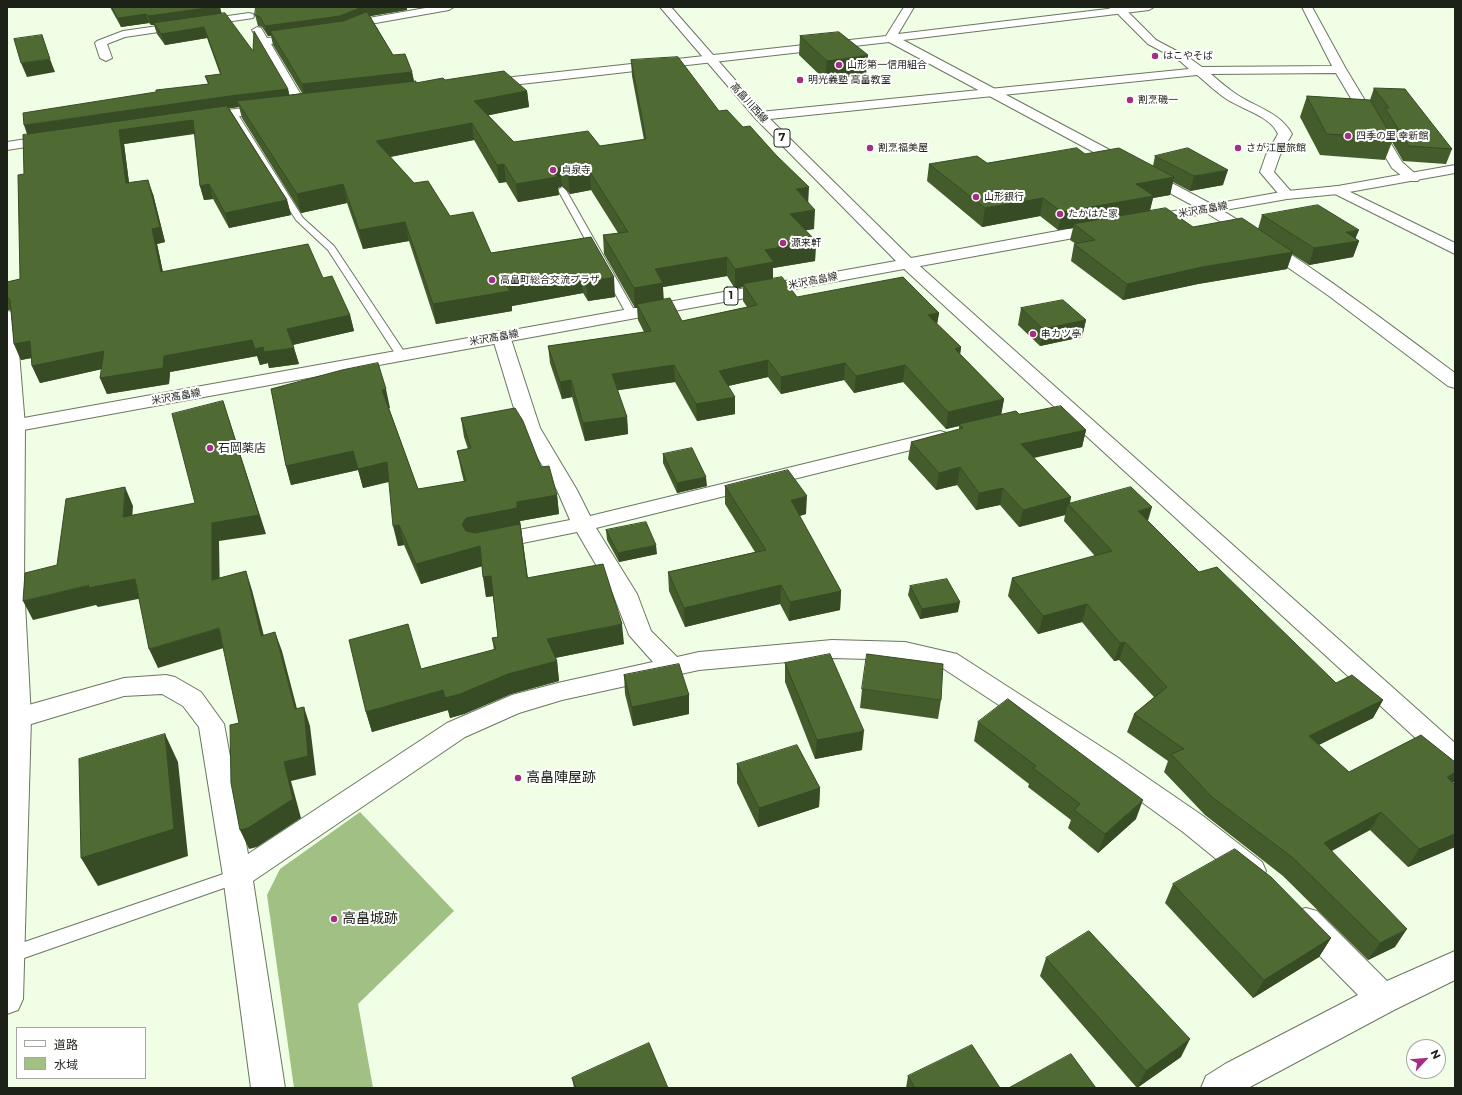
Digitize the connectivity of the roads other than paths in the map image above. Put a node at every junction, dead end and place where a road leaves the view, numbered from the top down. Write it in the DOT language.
graph roads {
  1 [pos="449,7"];
  2 [pos="665,7"];
  3 [pos="909,7"];
  4 [pos="1149,7"];
  5 [pos="1307,7"];
  6 [pos="1121,8"];
  7 [pos="248,12"];
  8 [pos="338,33"];
  9 [pos="316,36"];
  10 [pos="890,38"];
  11 [pos="263,42"];
  12 [pos="106,58"];
  13 [pos="710,59"];
  14 [pos="1340,69"];
  15 [pos="1199,71"];
  16 [pos="474,86"];
  17 [pos="991,92"];
  18 [pos="316,104"];
  19 [pos="301,105"];
  20 [pos="233,113"];
  21 [pos="760,116"];
  22 [pos="186,120"];
  23 [pos="69,137"];
  24 [pos="7,146"];
  25 [pos="1455,169"];
  26 [pos="1413,178"];
  27 [pos="562,190"];
  28 [pos="1338,190"];
  29 [pos="1287,195"];
  30 [pos="1210,209"];
  31 [pos="1455,249"];
  32 [pos="907,263"];
  33 [pos="632,315"];
  34 [pos="7,316"];
  35 [pos="501,336"];
  36 [pos="402,356"];
  37 [pos="1455,382"];
  38 [pos="1066,408"];
  39 [pos="1043,413"];
  40 [pos="11,427"];
  41 [pos="960,432"];
  42 [pos="584,524"];
  43 [pos="478,544"];
  44 [pos="10,585"];
  45 [pos="671,666"];
  46 [pos="18,718"];
  47 [pos="1455,760"];
  48 [pos="238,876"];
  49 [pos="9,956"];
  50 [pos="1455,965"];
  51 [pos="7,999"];
  52 [pos="1383,999"];
  53 [pos="268,1088"];
  54 [pos="1218,1088"];
  1 -- 8 [label="street"];
  2 -- 13 [label="street, 高畠川西線 / 7"];
  3 -- 10 [label="street"];
  4 -- 6 [label="street"];
  5 -- 14 [label="street"];
  6 -- 10 [label="street"];
  6 -- 15 [label="street"];
  7 -- 11 [label="street"];
  7 -- 12 [label="street"];
  9 -- 11 [label="street"];
  10 -- 13 [label="street"];
  10 -- 17 [label="street"];
  11 -- 19 [label="street"];
  13 -- 16 [label="street"];
  13 -- 21 [label="street, 高畠川西線 / 7"];
  14 -- 15 [label="street"];
  14 -- 26 [label="street"];
  15 -- 17 [label="street"];
  15 -- 29 [label="street"];
  17 -- 21 [label="street"];
  17 -- 30 [label="street"];
  18 -- 19 [label="street"];
  19 -- 20 [label="street"];
  20 -- 22 [label="street"];
  20 -- 36 [label="lane"];
  21 -- 32 [label="street, 高畠川西線 / 7"];
  23 -- 24 [label="street"];
  25 -- 26 [label="street, 米沢高畠線 / 1"];
  26 -- 28 [label="street, 米沢高畠線 / 1"];
  27 -- 33 [label="lane"];
  28 -- 29 [label="street, 米沢高畠線 / 1"];
  28 -- 31 [label="street"];
  29 -- 30 [label="street, 米沢高畠線 / 1"];
  30 -- 32 [label="street, 米沢高畠線 / 1"];
  30 -- 37 [label="street"];
  32 -- 33 [label="street, 米沢高畠線 / 1"];
  32 -- 38 [label="street, 高畠川西線"];
  33 -- 35 [label="street, 米沢高畠線 / 1"];
  34 -- 40 [label="street"];
  35 -- 36 [label="street, 米沢高畠線 / 1"];
  35 -- 42 [label="street"];
  36 -- 40 [label="street, 米沢高畠線 / 1"];
  38 -- 39 [label="street"];
  38 -- 47 [label="street, 高畠川西線"];
  40 -- 44 [label="street"];
  41 -- 42 [label="street"];
  42 -- 43 [label="street"];
  42 -- 45 [label="street"];
  44 -- 46 [label="street"];
  45 -- 48 [label="street"];
  45 -- 52 [label="street"];
  46 -- 48 [label="street"];
  46 -- 49 [label="street"];
  48 -- 49 [label="lane"];
  48 -- 53 [label="street"];
  49 -- 51 [label="street"];
  50 -- 52 [label="street"];
  52 -- 54 [label="street"];
}
